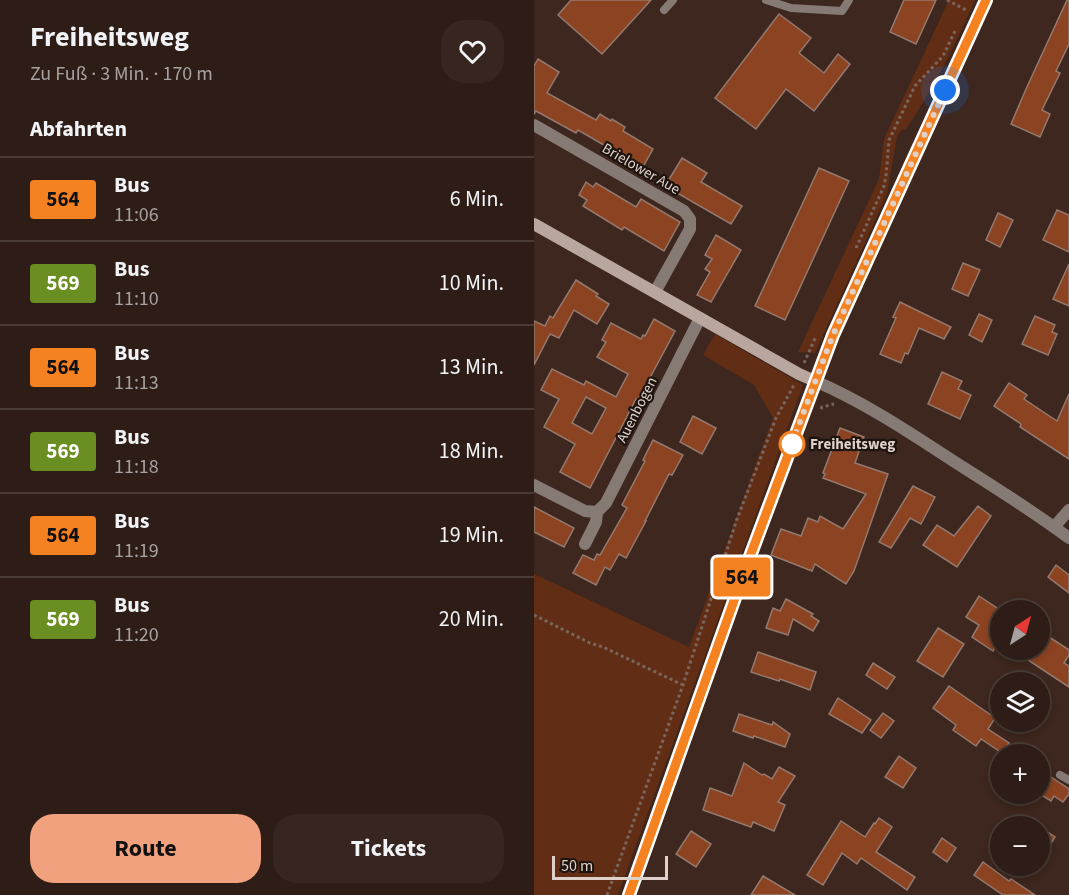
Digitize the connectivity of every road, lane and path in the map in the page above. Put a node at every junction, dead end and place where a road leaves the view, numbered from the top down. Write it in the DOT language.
graph roads {
  1 [pos="673,0"];
  2 [pos="766,0"];
  3 [pos="849,0"];
  4 [pos="948,0"];
  5 [pos="986,0"];
  6 [pos="664,10"];
  7 [pos="961,19"];
  8 [pos="956,28"];
  9 [pos="534,125"];
  10 [pos="534,224"];
  11 [pos="856,249"];
  12 [pos="655,292"];
  13 [pos="700,318"];
  14 [pos="818,332"];
  15 [pos="799,374"];
  16 [pos="815,381"];
  17 [pos="843,394"];
  18 [pos="817,415"];
  19 [pos="534,485"];
  20 [pos="1069,510"];
  21 [pos="597,512"];
  22 [pos="1054,527"];
  23 [pos="1069,538"];
  24 [pos="585,544"];
  25 [pos="534,615"];
  26 [pos="683,685"];
  27 [pos="1060,774"];
  28 [pos="1069,780"];
  29 [pos="607,895"];
  30 [pos="629,895"];
  1 -- 6 [label="lane"];
  2 -- 3 [label="lane"];
  4 -- 7 [label="path"];
  5 -- 16 [label="main road"];
  8 -- 11 [label="path"];
  9 -- 12 [label="street, Brielower Aue"];
  10 -- 12 [label="main road"];
  12 -- 13 [label="main road"];
  13 -- 15 [label="main road"];
  13 -- 21 [label="street, Auenbogen"];
  14 -- 15 [label="path"];
  15 -- 16 [label="main road"];
  15 -- 26 [label="path"];
  16 -- 17 [label="street"];
  16 -- 30 [label="main road"];
  17 -- 18 [label="path"];
  17 -- 22 [label="street"];
  19 -- 21 [label="street"];
  20 -- 22 [label="street"];
  21 -- 24 [label="street, Auenbogen"];
  22 -- 23 [label="street"];
  25 -- 26 [label="path"];
  26 -- 29 [label="path"];
  27 -- 28 [label="lane"];
}
